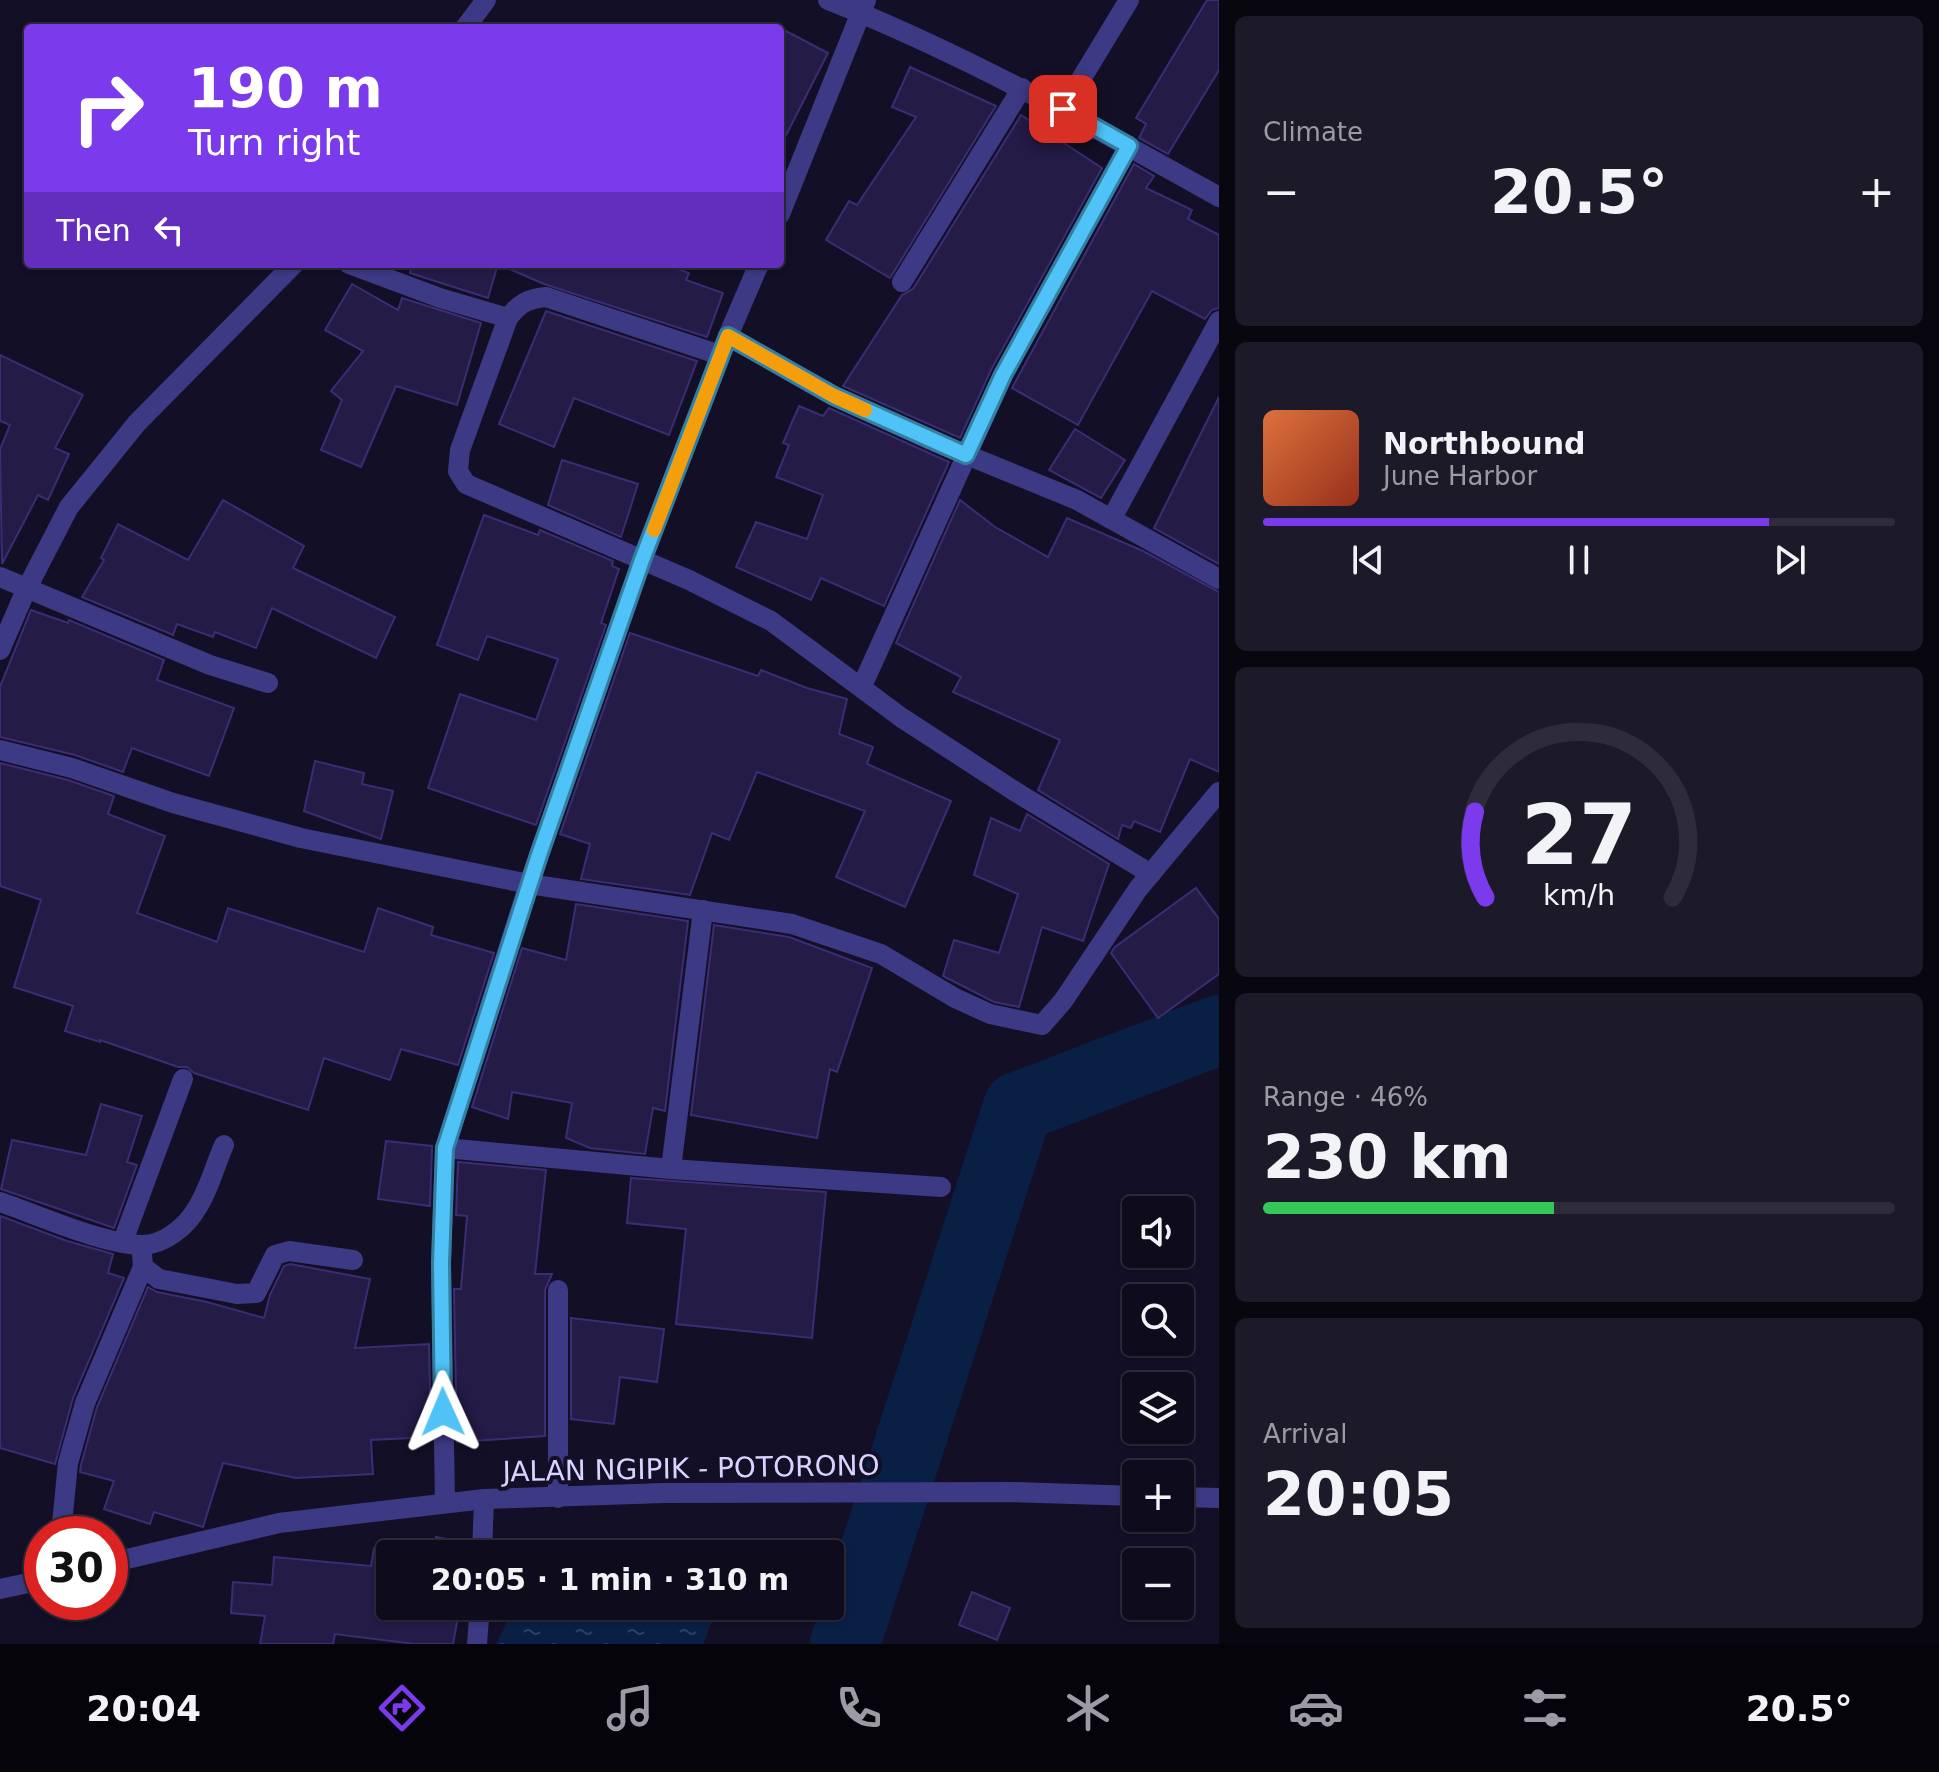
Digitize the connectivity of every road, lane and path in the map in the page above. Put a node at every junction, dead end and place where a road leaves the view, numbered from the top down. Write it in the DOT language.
graph roads {
  1 [pos="486,0"];
  2 [pos="828,0"];
  3 [pos="1129,0"];
  4 [pos="864,7"];
  5 [pos="468,24"];
  6 [pos="1022,88"];
  7 [pos="1063,109"];
  8 [pos="1129,146"];
  9 [pos="1219,197"];
  10 [pos="784,204"];
  11 [pos="290,268"];
  12 [pos="360,268"];
  13 [pos="757,268"];
  14 [pos="902,282"];
  15 [pos="508,318"];
  16 [pos="1219,321"];
  17 [pos="724,346"];
  18 [pos="966,455"];
  19 [pos="1112,518"];
  20 [pos="642,560"];
  21 [pos="0,577"];
  22 [pos="1219,579"];
  23 [pos="26,590"];
  24 [pos="0,650"];
  25 [pos="268,683"];
  26 [pos="862,686"];
  27 [pos="0,750"];
  28 [pos="1219,792"];
  29 [pos="1151,874"];
  30 [pos="529,884"];
  31 [pos="703,910"];
  32 [pos="183,1079"];
  33 [pos="224,1145"];
  34 [pos="445,1148"];
  35 [pos="671,1169"];
  36 [pos="941,1187"];
  37 [pos="0,1202"];
  38 [pos="132,1243"];
  39 [pos="353,1260"];
  40 [pos="143,1267"];
  41 [pos="558,1290"];
  42 [pos="1122,1496"];
  43 [pos="1194,1497"];
  44 [pos="558,1498"];
  45 [pos="1219,1498"];
  46 [pos="484,1499"];
  47 [pos="445,1502"];
  48 [pos="63,1516"];
  49 [pos="483,1540"];
  50 [pos="128,1559"];
  51 [pos="24,1584"];
  52 [pos="0,1589"];
  53 [pos="479,1620"];
  54 [pos="477,1644"];
  1 -- 5 [label="street"];
  2 -- 4 [label="street"];
  3 -- 7 [label="street"];
  4 -- 6 [label="street"];
  4 -- 10 [label="street"];
  6 -- 7 [label="street"];
  6 -- 14 [label="street"];
  7 -- 8 [label="street"];
  8 -- 9 [label="street"];
  8 -- 18 [label="street"];
  11 -- 23 [label="street"];
  12 -- 15 [label="street"];
  13 -- 17 [label="street"];
  15 -- 17 [label="street"];
  15 -- 20 [label="street"];
  16 -- 19 [label="street"];
  17 -- 18 [label="street"];
  17 -- 20 [label="street"];
  18 -- 19 [label="street"];
  18 -- 26 [label="street"];
  19 -- 22 [label="street"];
  20 -- 26 [label="street"];
  20 -- 30 [label="street"];
  21 -- 23 [label="street"];
  23 -- 24 [label="street"];
  23 -- 25 [label="street"];
  26 -- 29 [label="street"];
  27 -- 30 [label="street"];
  28 -- 29 [label="street"];
  29 -- 31 [label="street"];
  30 -- 31 [label="street"];
  30 -- 34 [label="street"];
  31 -- 35 [label="street"];
  32 -- 38 [label="street"];
  33 -- 38 [label="street"];
  34 -- 35 [label="street"];
  34 -- 47 [label="street"];
  35 -- 36 [label="street"];
  37 -- 38 [label="street"];
  38 -- 40 [label="street"];
  39 -- 40 [label="street"];
  40 -- 48 [label="street"];
  41 -- 44 [label="street"];
  42 -- 44 [label="street, JALAN NGIPIK - POTORONO"];
  43 -- 45 [label="street"];
  44 -- 46 [label="street, JALAN NGIPIK - POTORONO"];
  46 -- 47 [label="street, JALAN NGIPIK - POTORONO"];
  46 -- 49 [label="street"];
  47 -- 50 [label="street, JALAN NGIPIK - POTORONO"];
  51 -- 52 [label="street"];
  53 -- 54 [label="street"];
}
